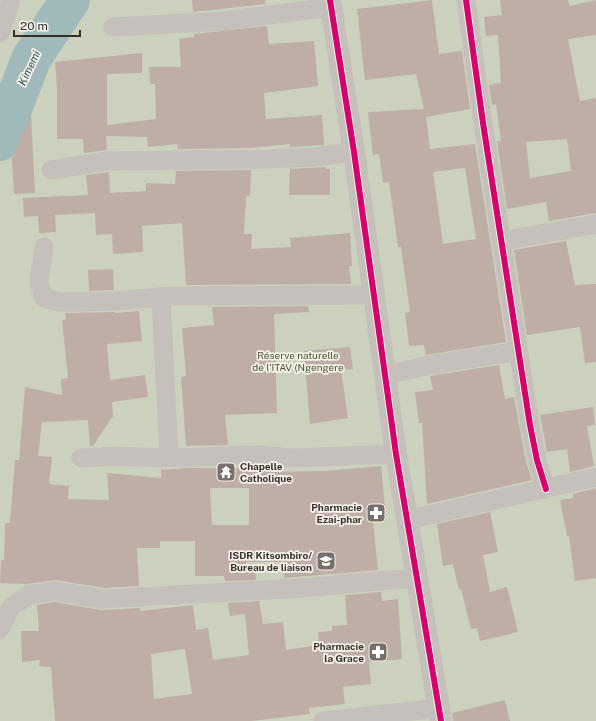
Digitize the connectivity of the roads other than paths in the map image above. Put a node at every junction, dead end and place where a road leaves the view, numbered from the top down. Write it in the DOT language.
graph roads {
  1 [pos="11,0"];
  2 [pos="466,0"];
  3 [pos="331,3"];
  4 [pos="113,27"];
  5 [pos="0,33"];
  6 [pos="354,152"];
  7 [pos="51,170"];
  8 [pos="596,224"];
  9 [pos="501,241"];
  10 [pos="44,247"];
  11 [pos="375,295"];
  12 [pos="161,297"];
  13 [pos="518,351"];
  14 [pos="385,376"];
  15 [pos="396,454"];
  16 [pos="81,458"];
  17 [pos="169,458"];
  18 [pos="596,477"];
  19 [pos="546,489"];
  20 [pos="408,520"];
  21 [pos="418,579"];
  22 [pos="0,629"];
  23 [pos="440,714"];
  24 [pos="323,721"];
  1 -- 5 [label="street"];
  2 -- 9 [label="street"];
  3 -- 4 [label="street"];
  3 -- 6 [label="street"];
  6 -- 7 [label="street"];
  6 -- 11 [label="street"];
  8 -- 9 [label="street"];
  9 -- 13 [label="street"];
  10 -- 12 [label="street"];
  11 -- 12 [label="street"];
  11 -- 14 [label="street"];
  12 -- 17 [label="street"];
  13 -- 14 [label="street"];
  13 -- 19 [label="street"];
  14 -- 15 [label="street"];
  15 -- 17 [label="street"];
  15 -- 20 [label="street"];
  16 -- 17 [label="street"];
  18 -- 19 [label="street"];
  19 -- 20 [label="street"];
  20 -- 21 [label="street"];
  21 -- 22 [label="street"];
  21 -- 23 [label="street"];
  23 -- 24 [label="street"];
}
